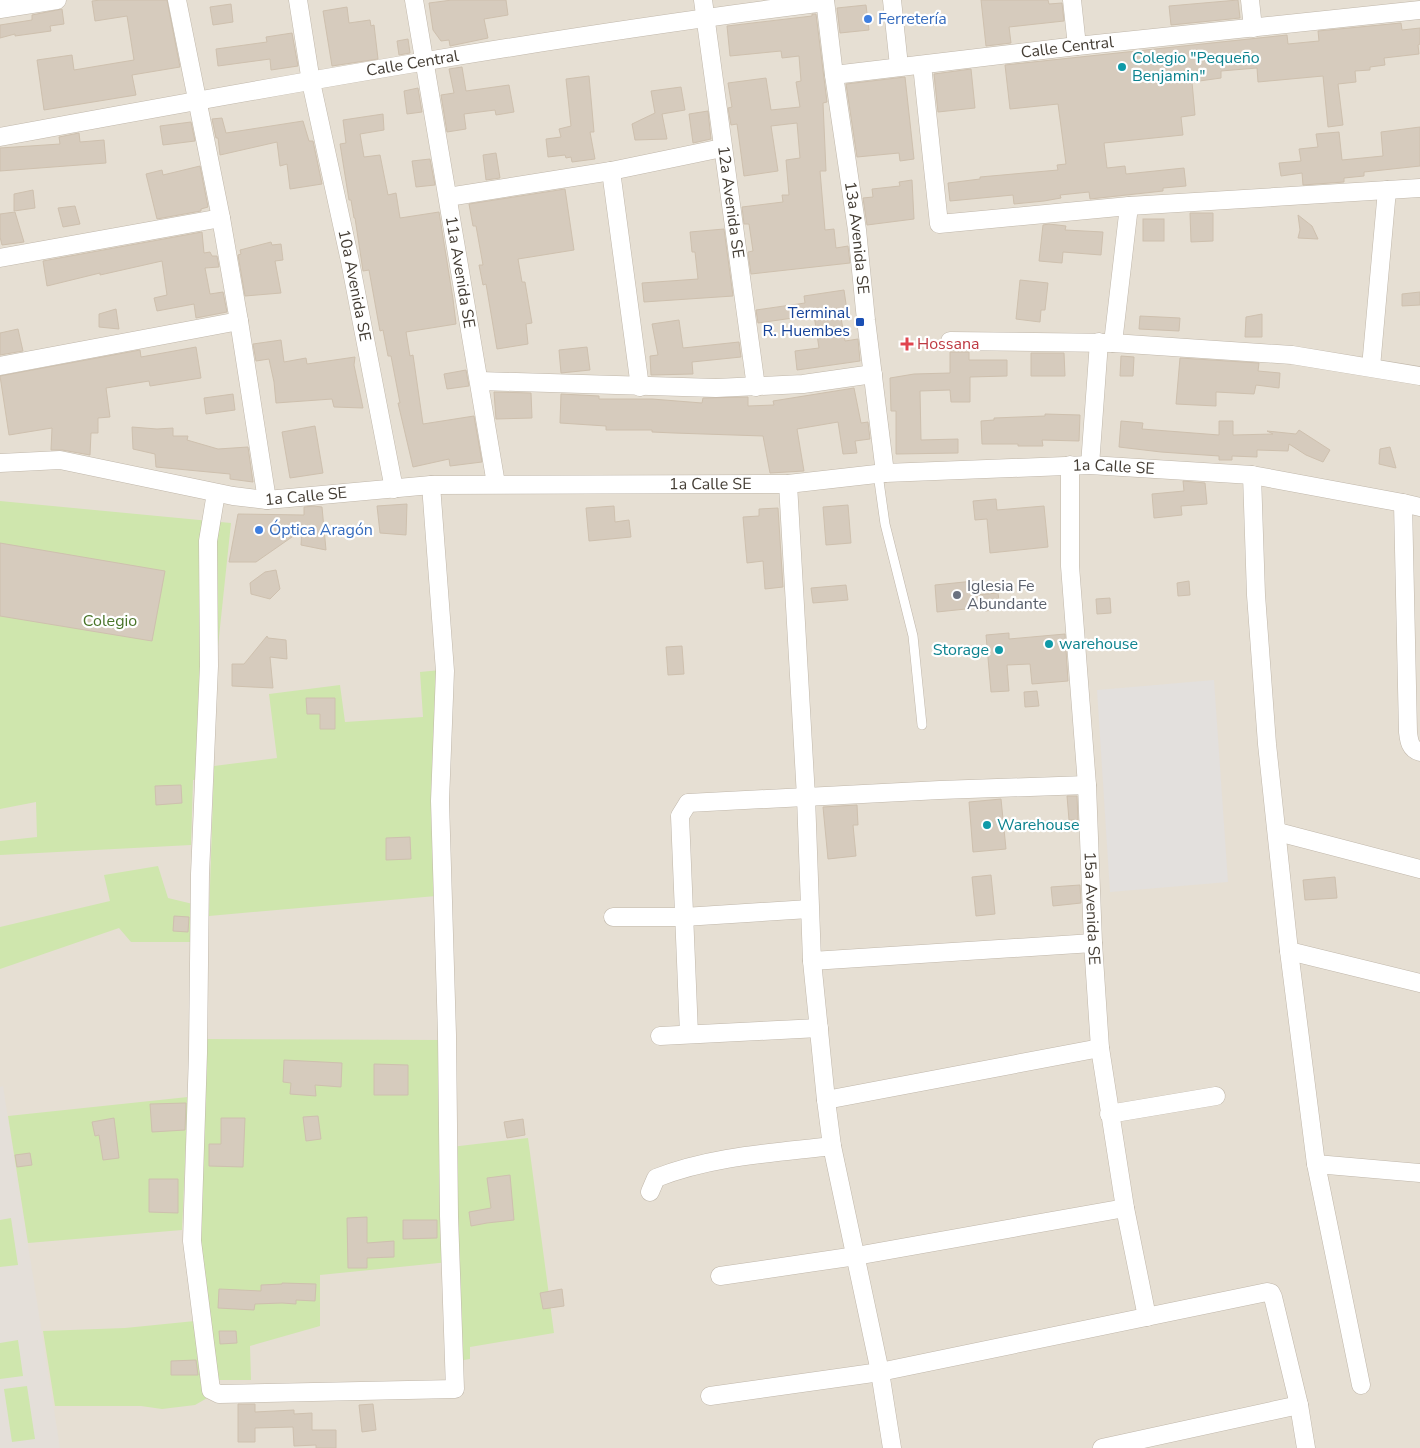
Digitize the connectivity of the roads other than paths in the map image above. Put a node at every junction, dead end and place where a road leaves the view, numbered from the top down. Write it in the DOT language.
graph roads {
  1 [pos="57,0"];
  2 [pos="177,0"];
  3 [pos="298,0"];
  4 [pos="414,0"];
  5 [pos="702,0"];
  6 [pos="892,0"];
  7 [pos="1072,0"];
  8 [pos="1250,0"];
  9 [pos="825,1"];
  10 [pos="0,9"];
  11 [pos="1420,10"];
  12 [pos="704,18"];
  13 [pos="1253,28"];
  14 [pos="1077,46"];
  15 [pos="425,61"];
  16 [pos="922,64"];
  17 [pos="899,66"];
  18 [pos="834,75"];
  19 [pos="311,82"];
  20 [pos="199,100"];
  21 [pos="0,137"];
  22 [pos="722,148"];
  23 [pos="611,171"];
  24 [pos="1420,188"];
  25 [pos="1387,190"];
  26 [pos="448,197"];
  27 [pos="1129,206"];
  28 [pos="222,218"];
  29 [pos="0,258"];
  30 [pos="239,321"];
  31 [pos="950,341"];
  32 [pos="1106,343"];
  33 [pos="0,366"];
  34 [pos="1371,367"];
  35 [pos="873,374"];
  36 [pos="1420,376"];
  37 [pos="480,381"];
  38 [pos="756,386"];
  39 [pos="640,387"];
  40 [pos="0,463"];
  41 [pos="1070,465"];
  42 [pos="1090,465"];
  43 [pos="882,474"];
  44 [pos="1252,475"];
  45 [pos="496,484"];
  46 [pos="788,484"];
  47 [pos="431,485"];
  48 [pos="394,488"];
  49 [pos="216,493"];
  50 [pos="267,500"];
  51 [pos="1412,505"];
  52 [pos="922,725"];
  53 [pos="1420,752"];
  54 [pos="1088,785"];
  55 [pos="806,797"];
  56 [pos="1278,832"];
  57 [pos="1420,869"];
  58 [pos="809,908"];
  59 [pos="613,917"];
  60 [pos="684,917"];
  61 [pos="1093,943"];
  62 [pos="1289,951"];
  63 [pos="812,961"];
  64 [pos="1420,983"];
  65 [pos="819,1028"];
  66 [pos="689,1034"];
  67 [pos="660,1036"];
  68 [pos="1100,1048"];
  69 [pos="1216,1096"];
  70 [pos="826,1100"];
  71 [pos="1110,1114"];
  72 [pos="832,1146"];
  73 [pos="1316,1164"];
  74 [pos="1420,1173"];
  75 [pos="650,1192"];
  76 [pos="1125,1208"];
  77 [pos="856,1256"];
  78 [pos="720,1276"];
  79 [pos="1147,1317"];
  80 [pos="880,1372"];
  81 [pos="1361,1385"];
  82 [pos="710,1396"];
  83 [pos="1299,1405"];
  84 [pos="892,1448"];
  85 [pos="1102,1448"];
  86 [pos="1306,1448"];
  1 -- 10 [label="street"];
  2 -- 20 [label="street"];
  3 -- 19 [label="street, 10a Avenida SE"];
  4 -- 15 [label="street, 11a Avenida SE"];
  5 -- 12 [label="street, 12a Avenida SE"];
  6 -- 17 [label="street"];
  7 -- 14 [label="street"];
  8 -- 13 [label="street"];
  9 -- 12 [label="street, Calle Central"];
  9 -- 18 [label="street, 13a Avenida SE"];
  11 -- 13 [label="street, Calle Central"];
  12 -- 15 [label="street, Calle Central"];
  12 -- 22 [label="street, 12a Avenida SE"];
  13 -- 14 [label="street, Calle Central"];
  14 -- 16 [label="street, Calle Central"];
  15 -- 19 [label="street, Calle Central"];
  15 -- 26 [label="street, 11a Avenida SE"];
  16 -- 17 [label="street, Calle Central"];
  16 -- 27 [label="street"];
  17 -- 18 [label="street, Calle Central"];
  18 -- 35 [label="street, 13a Avenida SE"];
  19 -- 20 [label="street, Calle Central"];
  19 -- 48 [label="street, 10a Avenida SE"];
  20 -- 21 [label="street, Calle Central"];
  20 -- 28 [label="street"];
  22 -- 23 [label="street"];
  22 -- 38 [label="street, 12a Avenida SE"];
  23 -- 26 [label="street"];
  23 -- 39 [label="street"];
  24 -- 25 [label="street"];
  25 -- 27 [label="street"];
  25 -- 34 [label="street"];
  26 -- 37 [label="street, 11a Avenida SE"];
  27 -- 32 [label="street"];
  28 -- 29 [label="street"];
  28 -- 30 [label="street"];
  30 -- 33 [label="street"];
  30 -- 50 [label="street"];
  31 -- 32 [label="street"];
  32 -- 34 [label="street"];
  32 -- 42 [label="street"];
  34 -- 36 [label="street"];
  35 -- 38 [label="street"];
  35 -- 43 [label="street, 13a Avenida SE"];
  37 -- 39 [label="street"];
  37 -- 45 [label="street, 11a Avenida SE"];
  38 -- 39 [label="street"];
  40 -- 49 [label="street, 1a Calle SE"];
  41 -- 42 [label="street, 1a Calle SE"];
  41 -- 43 [label="street, 1a Calle SE"];
  41 -- 54 [label="street, 15a Avenida SE"];
  42 -- 44 [label="street, 1a Calle SE"];
  43 -- 46 [label="street, 1a Calle SE"];
  43 -- 52 [label="lane"];
  44 -- 51 [label="street, 1a Calle SE"];
  44 -- 56 [label="street"];
  45 -- 46 [label="street, 1a Calle SE"];
  45 -- 47 [label="street, 1a Calle SE"];
  46 -- 55 [label="street"];
  47 -- 48 [label="street, 1a Calle SE"];
  47 -- 49 [label="street"];
  48 -- 50 [label="street, 1a Calle SE"];
  49 -- 50 [label="street, 1a Calle SE"];
  51 -- 53 [label="street"];
  54 -- 55 [label="street"];
  54 -- 61 [label="street, 15a Avenida SE"];
  55 -- 58 [label="street"];
  55 -- 60 [label="street"];
  56 -- 57 [label="street"];
  56 -- 62 [label="street"];
  58 -- 60 [label="street"];
  58 -- 63 [label="street"];
  59 -- 60 [label="street"];
  60 -- 66 [label="street"];
  61 -- 63 [label="street"];
  61 -- 68 [label="street, 15a Avenida SE"];
  62 -- 64 [label="street"];
  62 -- 73 [label="street"];
  63 -- 65 [label="street"];
  65 -- 66 [label="street"];
  65 -- 70 [label="street"];
  66 -- 67 [label="street"];
  68 -- 70 [label="street"];
  68 -- 71 [label="street, 15a Avenida SE"];
  69 -- 71 [label="street"];
  70 -- 72 [label="street"];
  71 -- 76 [label="street, 15a Avenida SE"];
  72 -- 75 [label="street"];
  72 -- 77 [label="street"];
  73 -- 74 [label="street"];
  73 -- 81 [label="street"];
  76 -- 77 [label="street"];
  76 -- 79 [label="street, 15a Avenida SE"];
  77 -- 78 [label="street"];
  77 -- 80 [label="street"];
  79 -- 80 [label="street"];
  79 -- 83 [label="street"];
  80 -- 82 [label="street"];
  80 -- 84 [label="street"];
  83 -- 85 [label="street"];
  83 -- 86 [label="street"];
}
